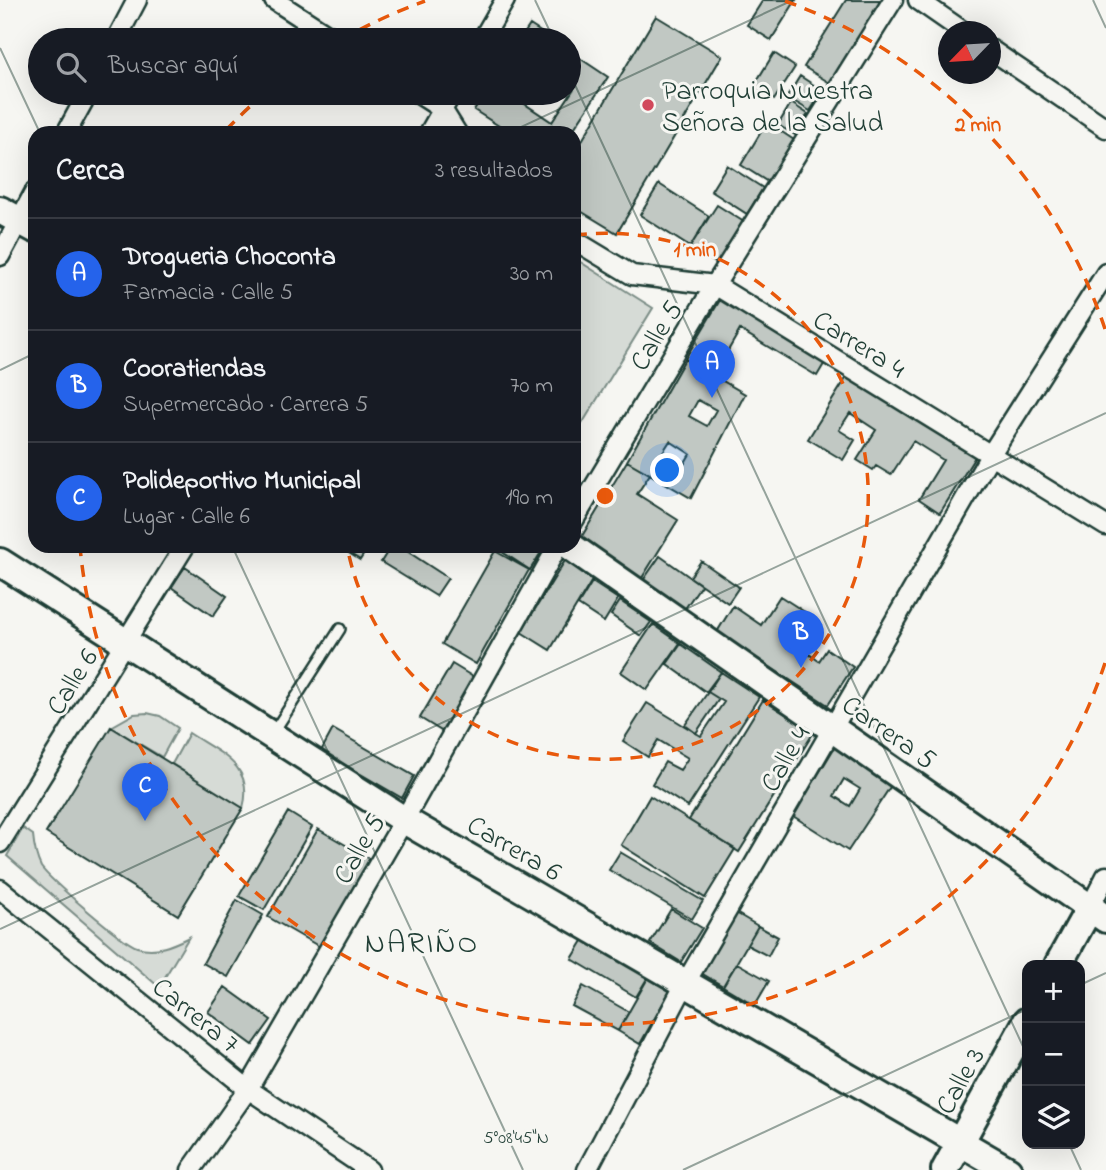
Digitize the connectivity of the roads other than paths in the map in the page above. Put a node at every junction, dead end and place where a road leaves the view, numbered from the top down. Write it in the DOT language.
graph roads {
  1 [pos="138,0"];
  2 [pos="274,0"];
  3 [pos="505,0"];
  4 [pos="894,0"];
  5 [pos="918,0"];
  6 [pos="948,21"];
  7 [pos="123,28"];
  8 [pos="317,28"];
  9 [pos="489,28"];
  10 [pos="1001,57"];
  11 [pos="81,105"];
  12 [pos="435,105"];
  13 [pos="445,105"];
  14 [pos="442,110"];
  15 [pos="70,126"];
  16 [pos="433,126"];
  17 [pos="452,126"];
  18 [pos="1106,128"];
  19 [pos="28,203"];
  20 [pos="18,220"];
  21 [pos="581,244"];
  22 [pos="0,256"];
  23 [pos="1106,273"];
  24 [pos="715,285"];
  25 [pos="991,454"];
  26 [pos="581,508"];
  27 [pos="1106,526"];
  28 [pos="181,553"];
  29 [pos="554,553"];
  30 [pos="580,553"];
  31 [pos="0,562"];
  32 [pos="340,629"];
  33 [pos="126,641"];
  34 [pos="832,729"];
  35 [pos="272,735"];
  36 [pos="404,820"];
  37 [pos="0,843"];
  38 [pos="1106,876"];
  39 [pos="0,889"];
  40 [pos="1098,914"];
  41 [pos="1062,960"];
  42 [pos="686,982"];
  43 [pos="1026,1023"];
  44 [pos="248,1089"];
  45 [pos="960,1143"];
  46 [pos="191,1170"];
  47 [pos="369,1170"];
  48 [pos="587,1170"];
  49 [pos="945,1170"];
  50 [pos="1008,1170"];
  1 -- 7 [label="street"];
  2 -- 8 [label="street"];
  3 -- 9 [label="street"];
  4 -- 24 [label="street, Calle 5"];
  5 -- 6 [label="street"];
  10 -- 18 [label="street"];
  11 -- 15 [label="street"];
  12 -- 14 [label="street"];
  13 -- 14 [label="street"];
  14 -- 16 [label="street"];
  14 -- 17 [label="street"];
  19 -- 20 [label="street"];
  20 -- 22 [label="street"];
  21 -- 24 [label="street, Carrera 4"];
  23 -- 25 [label="street, Calle 4"];
  24 -- 25 [label="street, Carrera 4"];
  24 -- 26 [label="street, Calle 5"];
  25 -- 27 [label="street, Carrera 4"];
  25 -- 34 [label="street, Calle 4"];
  28 -- 33 [label="street, Calle 6"];
  29 -- 36 [label="street, Calle 5"];
  30 -- 34 [label="street, Carrera 5"];
  31 -- 33 [label="street, Carrera 6"];
  32 -- 35 [label="lane"];
  33 -- 35 [label="street, Carrera 6"];
  33 -- 37 [label="street, Calle 6"];
  34 -- 40 [label="street, Carrera 5"];
  34 -- 42 [label="street, Calle 4"];
  35 -- 36 [label="street, Carrera 6"];
  36 -- 42 [label="street, Carrera 6"];
  36 -- 44 [label="street, Calle 5"];
  38 -- 40 [label="street"];
  39 -- 44 [label="street, Carrera 7"];
  40 -- 41 [label="street"];
  42 -- 45 [label="street, Carrera 6"];
  42 -- 48 [label="street, Calle 4"];
  43 -- 45 [label="street, Calle 3"];
  44 -- 46 [label="street, Calle 5"];
  44 -- 47 [label="street, Carrera 7"];
  45 -- 49 [label="street, Calle 3"];
  45 -- 50 [label="street, Carrera 6"];
}
